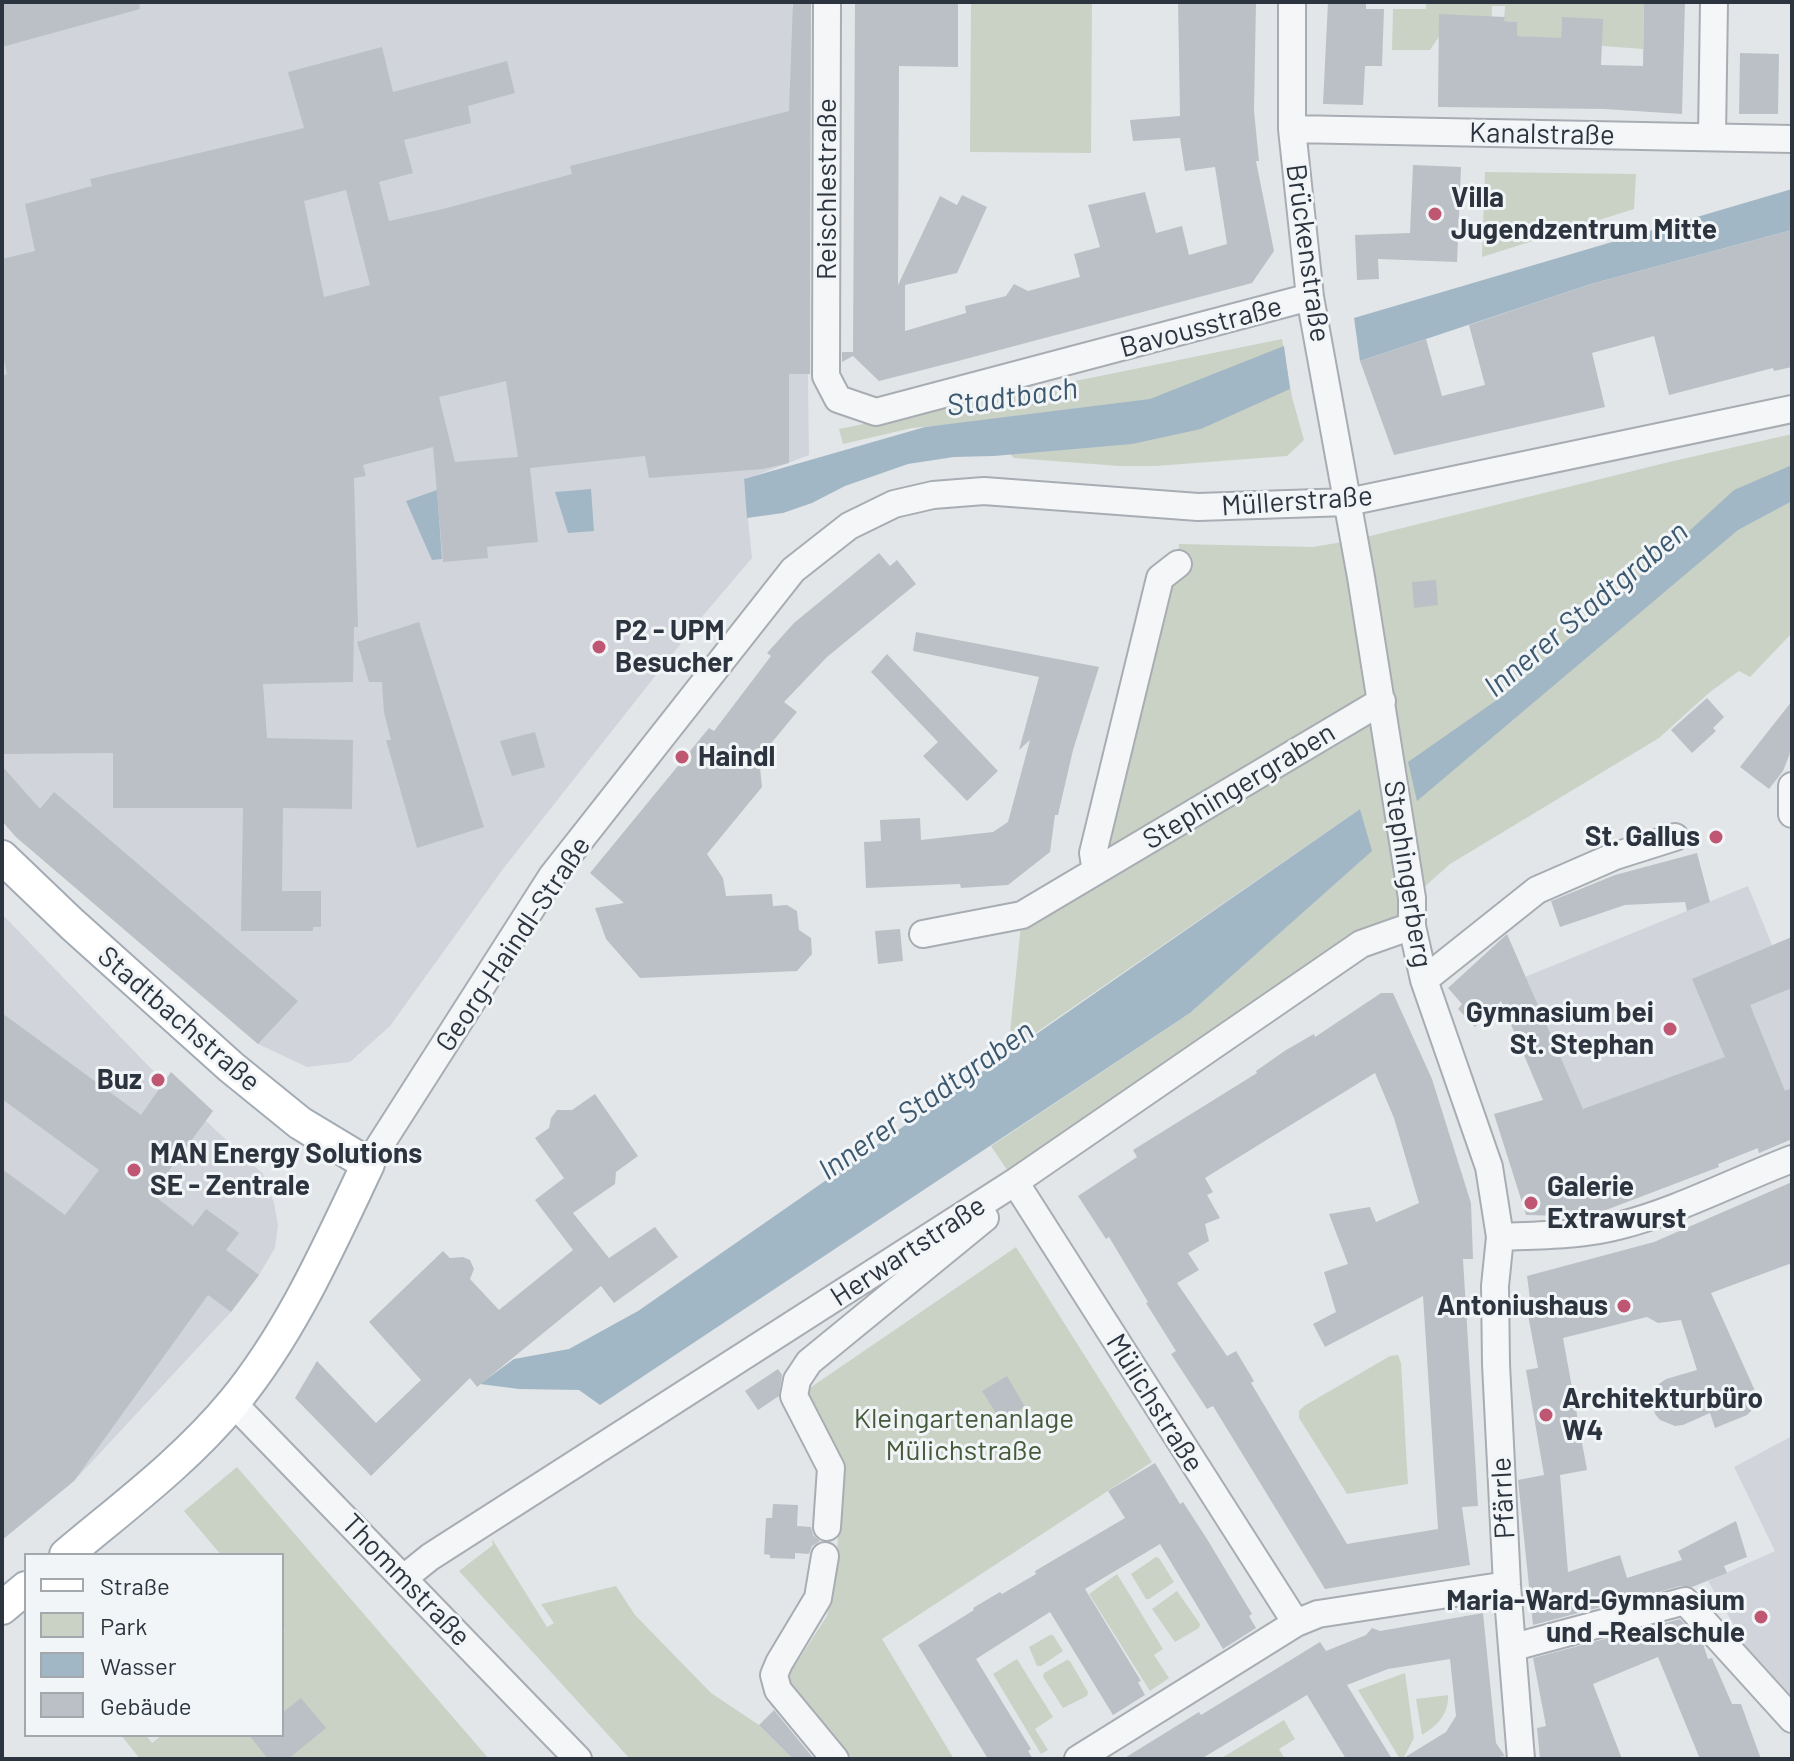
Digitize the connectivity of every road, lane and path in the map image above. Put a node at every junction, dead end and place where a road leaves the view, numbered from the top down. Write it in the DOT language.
graph roads {
  1 [pos="827,2"];
  2 [pos="1292,2"];
  3 [pos="1714,2"];
  4 [pos="1292,129"];
  5 [pos="1712,137"];
  6 [pos="1792,139"];
  7 [pos="1310,297"];
  8 [pos="826,376"];
  9 [pos="1792,409"];
  10 [pos="1348,502"];
  11 [pos="849,526"];
  12 [pos="1178,564"];
  13 [pos="1382,701"];
  14 [pos="1792,786"];
  15 [pos="1792,814"];
  16 [pos="1675,837"];
  17 [pos="2,857"];
  18 [pos="1096,871"];
  19 [pos="1412,926"];
  20 [pos="923,934"];
  21 [pos="1424,980"];
  22 [pos="1792,1159"];
  23 [pos="368,1164"];
  24 [pos="1013,1184"];
  25 [pos="1500,1237"];
  26 [pos="233,1403"];
  27 [pos="827,1527"];
  28 [pos="68,1553"];
  29 [pos="825,1556"];
  30 [pos="404,1578"];
  31 [pos="1507,1585"];
  32 [pos="24,1590"];
  33 [pos="2,1608"];
  34 [pos="1296,1623"];
  35 [pos="1514,1647"];
  36 [pos="1792,1719"];
  37 [pos="578,1759"];
  38 [pos="835,1759"];
  39 [pos="1078,1759"];
  40 [pos="1521,1759"];
  1 -- 8 [label="street, Reischlestraße"];
  2 -- 4 [label="street, Brückenstraße"];
  3 -- 5 [label="street"];
  4 -- 5 [label="street, Kanalstraße"];
  4 -- 7 [label="street, Brückenstraße"];
  5 -- 6 [label="street, Kanalstraße"];
  7 -- 8 [label="street, Bavousstraße"];
  7 -- 10 [label="street, Brückenstraße"];
  9 -- 10 [label="street, Müllerstraße"];
  10 -- 11 [label="street, Müllerstraße"];
  10 -- 13 [label="street, Stephingerberg"];
  11 -- 23 [label="street, Georg-Haindl-Straße"];
  12 -- 18 [label="street, Stephingergraben"];
  13 -- 18 [label="street, Stephingergraben"];
  13 -- 19 [label="street, Stephingerberg"];
  14 -- 15 [label="street"];
  16 -- 21 [label="street"];
  17 -- 23 [label="main road, Stadtbachstraße"];
  18 -- 20 [label="street, Stephingergraben"];
  19 -- 21 [label="street, Stephingerberg"];
  19 -- 24 [label="street, Herwartstraße"];
  21 -- 25 [label="street, Stephingerberg"];
  22 -- 25 [label="street"];
  23 -- 26 [label="main road, Georg-Haindl-Straße"];
  24 -- 27 [label="street"];
  24 -- 30 [label="street, Herwartstraße"];
  24 -- 34 [label="street, Mülichstraße"];
  25 -- 31 [label="street, Pfärrle"];
  26 -- 28 [label="main road, Georg-Haindl-Straße"];
  26 -- 30 [label="street, Thommstraße"];
  29 -- 38 [label="street"];
  30 -- 37 [label="street, Thommstraße"];
  31 -- 34 [label="street"];
  31 -- 35 [label="street, Pfärrle"];
  32 -- 33 [label="main road"];
  34 -- 39 [label="street"];
  35 -- 36 [label="street"];
  35 -- 40 [label="street, Pfärrle"];
}
